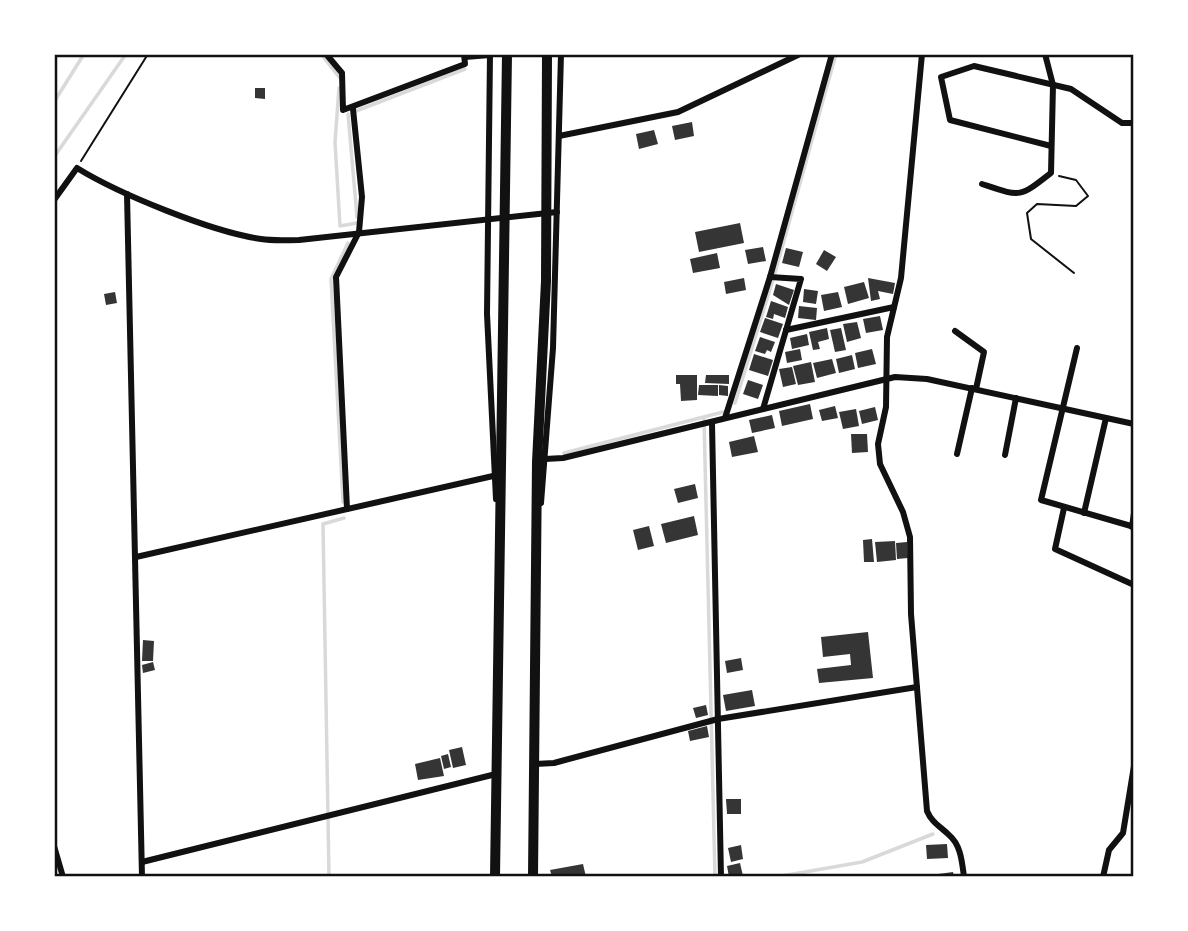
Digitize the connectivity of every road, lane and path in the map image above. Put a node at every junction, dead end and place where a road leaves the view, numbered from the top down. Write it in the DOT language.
graph roads {
  1 [pos="148,54"];
  2 [pos="326,54"];
  3 [pos="507,54"];
  4 [pos="547,54"];
  5 [pos="561,54"];
  6 [pos="800,54"];
  7 [pos="832,54"];
  8 [pos="912,54"];
  9 [pos="1045,54"];
  10 [pos="491,55"];
  11 [pos="465,56"];
  12 [pos="921,56"];
  13 [pos="1053,85"];
  14 [pos="353,108"];
  15 [pos="1134,123"];
  16 [pos="559,136"];
  17 [pos="1051,146"];
  18 [pos="77,168"];
  19 [pos="1051,173"];
  20 [pos="982,184"];
  21 [pos="127,194"];
  22 [pos="54,200"];
  23 [pos="557,212"];
  24 [pos="488,219"];
  25 [pos="359,232"];
  26 [pos="1074,273"];
  27 [pos="772,277"];
  28 [pos="894,307"];
  29 [pos="786,330"];
  30 [pos="955,331"];
  31 [pos="1077,348"];
  32 [pos="888,378"];
  33 [pos="974,388"];
  34 [pos="1016,398"];
  35 [pos="1063,408"];
  36 [pos="763,409"];
  37 [pos="725,418"];
  38 [pos="1106,418"];
  39 [pos="707,424"];
  40 [pos="1134,424"];
  41 [pos="957,454"];
  42 [pos="1005,455"];
  43 [pos="545,459"];
  44 [pos="493,476"];
  45 [pos="1064,508"];
  46 [pos="347,509"];
  47 [pos="1084,513"];
  48 [pos="1134,513"];
  49 [pos="498,519"];
  50 [pos="1132,527"];
  51 [pos="538,543"];
  52 [pos="136,557"];
  53 [pos="1134,585"];
  54 [pos="917,687"];
  55 [pos="714,720"];
  56 [pos="535,764"];
  57 [pos="1134,766"];
  58 [pos="496,774"];
  59 [pos="54,846"];
  60 [pos="142,862"];
  61 [pos="63,877"];
  62 [pos="142,877"];
  63 [pos="495,877"];
  64 [pos="533,877"];
  65 [pos="721,877"];
  66 [pos="964,877"];
  67 [pos="1103,877"];
  1 -- 18 [label="path"];
  2 -- 14 [label="street"];
  3 -- 49 [label="highway"];
  4 -- 51 [label="highway"];
  5 -- 16 [label="street"];
  6 -- 16 [label="street"];
  7 -- 27 [label="street"];
  8 -- 12 [label="street"];
  9 -- 13 [label="street"];
  10 -- 11 [label="street"];
  10 -- 24 [label="street"];
  11 -- 14 [label="street"];
  12 -- 28 [label="street"];
  13 -- 15 [label="street"];
  13 -- 17 [label="street"];
  13 -- 17 [label="street"];
  14 -- 25 [label="street"];
  16 -- 23 [label="street"];
  17 -- 19 [label="street"];
  18 -- 21 [label="street"];
  18 -- 22 [label="street"];
  19 -- 20 [label="street"];
  19 -- 26 [label="path"];
  21 -- 25 [label="street"];
  21 -- 52 [label="street"];
  23 -- 24 [label="street"];
  23 -- 43 [label="street"];
  24 -- 25 [label="street"];
  24 -- 44 [label="street"];
  25 -- 46 [label="street"];
  27 -- 29 [label="street"];
  27 -- 37 [label="street"];
  28 -- 29 [label="street"];
  28 -- 32 [label="street"];
  29 -- 36 [label="street"];
  30 -- 33 [label="street"];
  31 -- 35 [label="street"];
  32 -- 33 [label="street"];
  32 -- 36 [label="street"];
  32 -- 54 [label="street"];
  33 -- 34 [label="street"];
  33 -- 41 [label="street"];
  34 -- 35 [label="street"];
  34 -- 42 [label="street"];
  35 -- 38 [label="street"];
  35 -- 45 [label="street"];
  36 -- 37 [label="street"];
  37 -- 39 [label="street"];
  38 -- 40 [label="street"];
  38 -- 47 [label="street"];
  39 -- 43 [label="street"];
  39 -- 55 [label="street"];
  43 -- 51 [label="street"];
  44 -- 46 [label="street"];
  44 -- 49 [label="street"];
  45 -- 47 [label="street"];
  45 -- 53 [label="street"];
  46 -- 52 [label="street"];
  47 -- 50 [label="street"];
  48 -- 50 [label="street"];
  49 -- 58 [label="highway"];
  51 -- 56 [label="highway"];
  52 -- 60 [label="street"];
  54 -- 55 [label="street"];
  54 -- 66 [label="street"];
  55 -- 56 [label="street"];
  55 -- 65 [label="street"];
  56 -- 64 [label="highway"];
  57 -- 67 [label="street"];
  58 -- 60 [label="street"];
  58 -- 63 [label="highway"];
  59 -- 61 [label="street"];
  60 -- 62 [label="street"];
}
